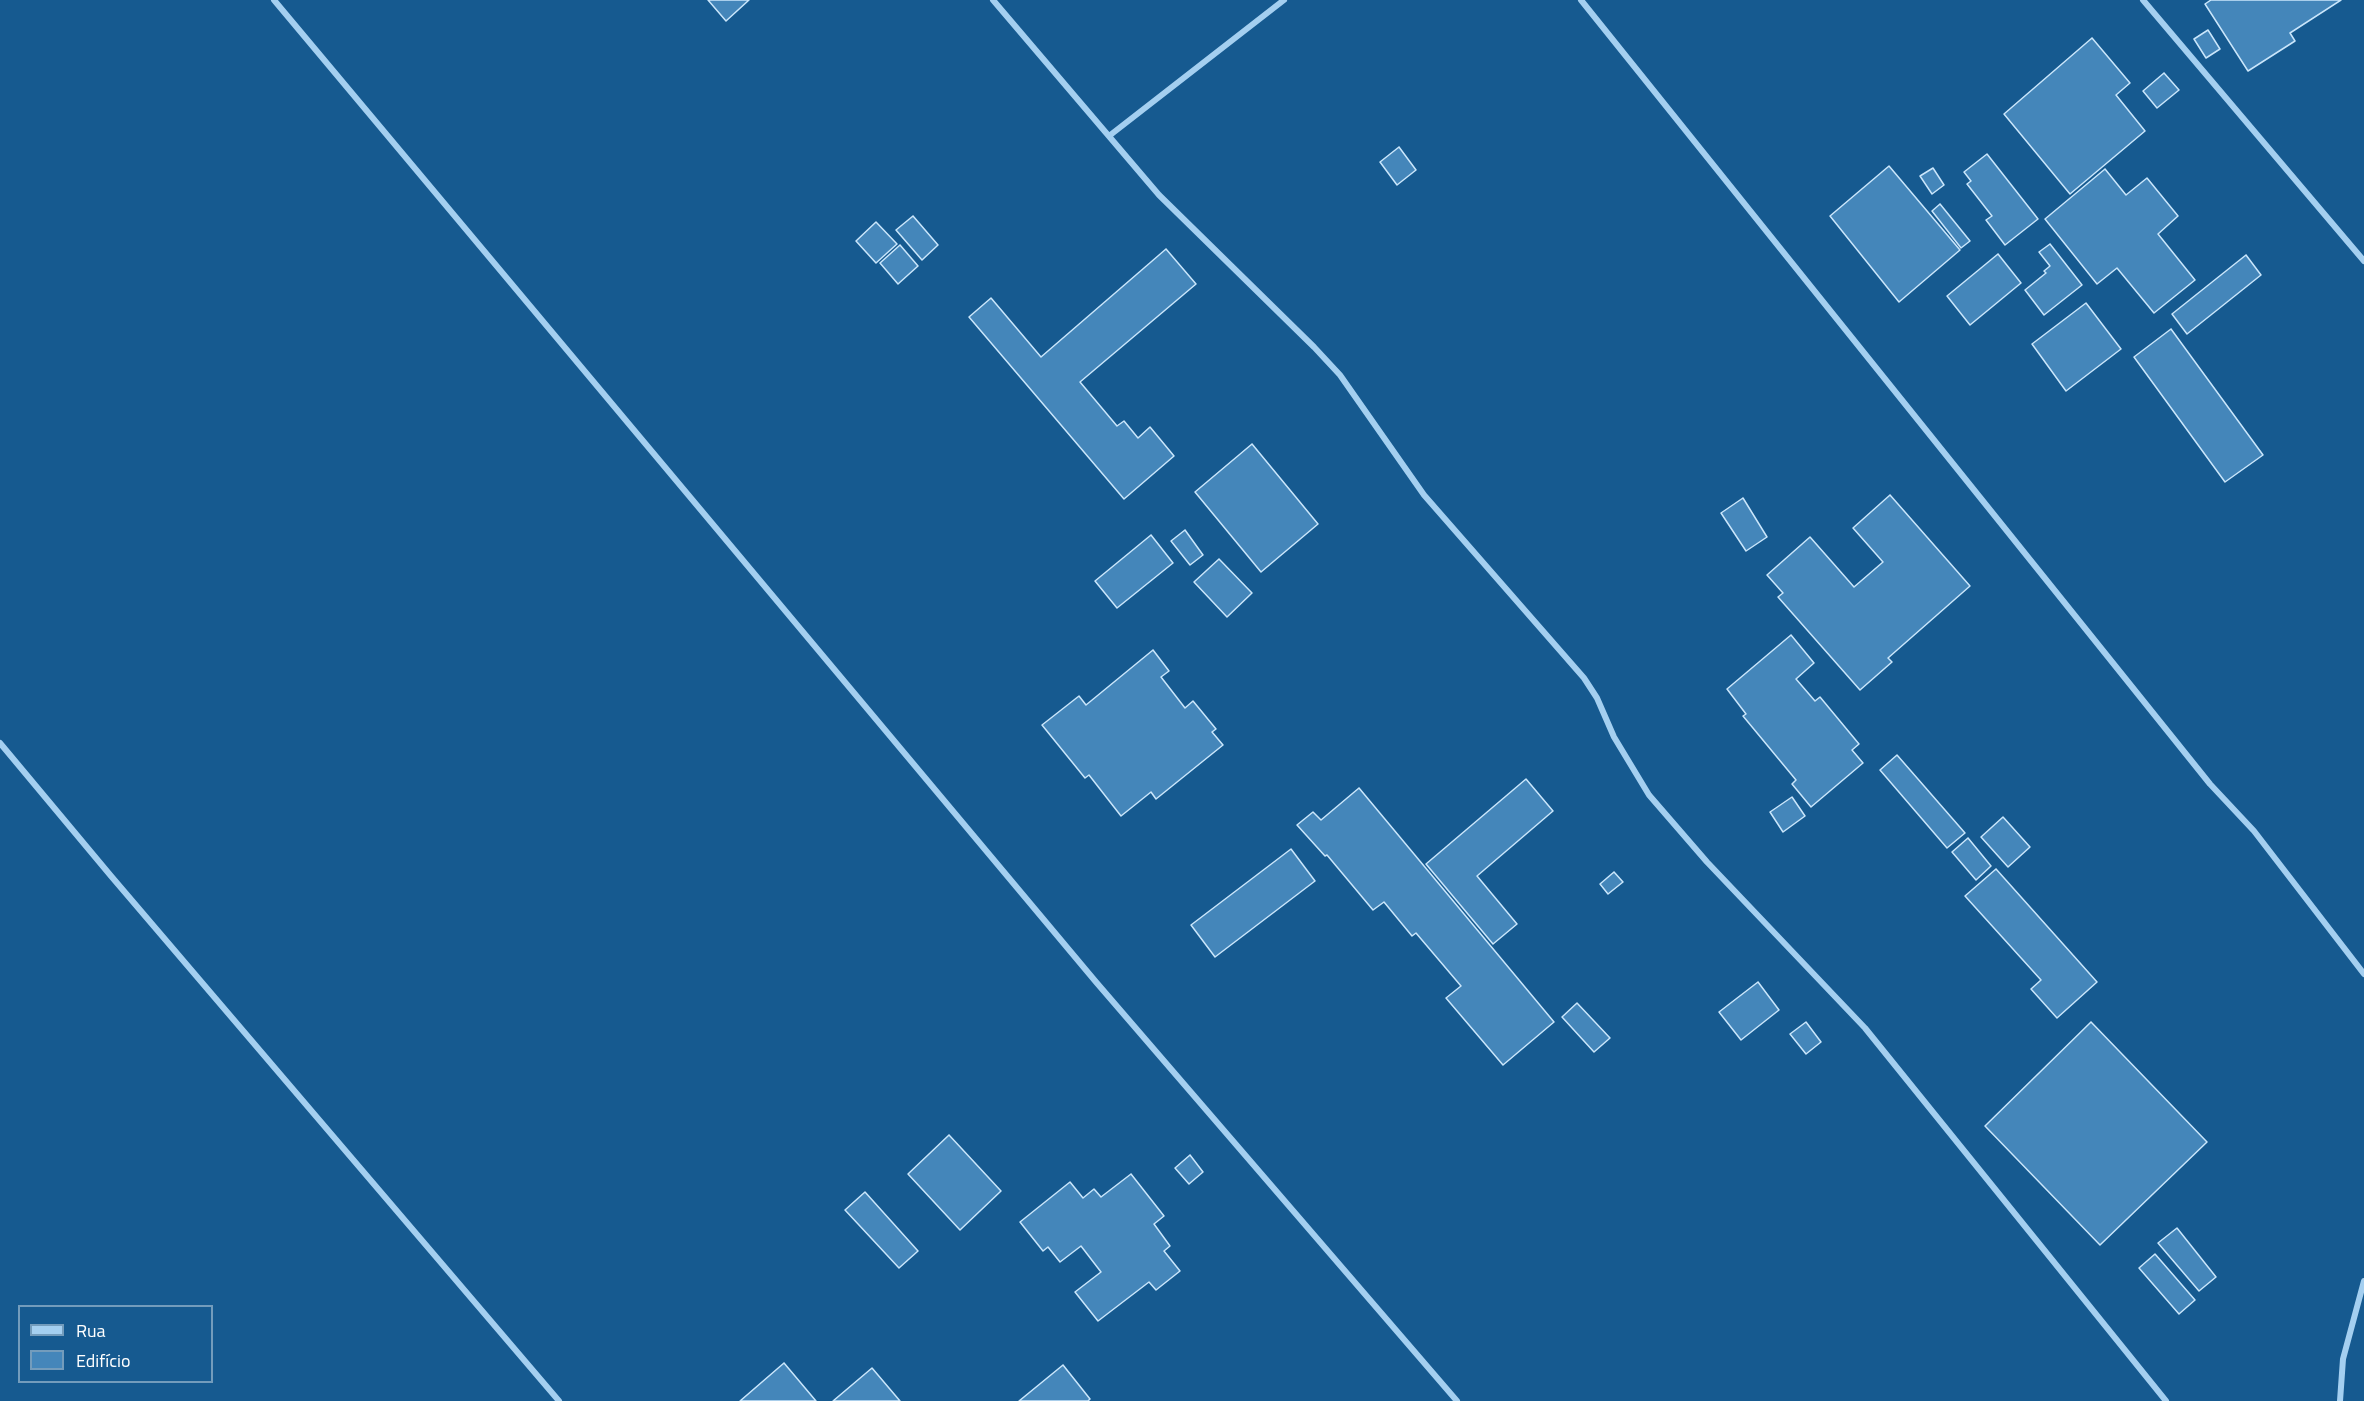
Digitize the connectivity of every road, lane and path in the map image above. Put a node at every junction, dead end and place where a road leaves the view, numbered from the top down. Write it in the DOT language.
graph roads {
  1 [pos="274,0"];
  2 [pos="993,0"];
  3 [pos="1284,0"];
  4 [pos="1581,0"];
  5 [pos="2143,0"];
  6 [pos="1109,136"];
  7 [pos="2364,261"];
  8 [pos="0,743"];
  9 [pos="2364,974"];
  10 [pos="2364,1281"];
  11 [pos="559,1401"];
  12 [pos="1457,1401"];
  13 [pos="2166,1401"];
  14 [pos="2340,1401"];
  1 -- 12 [label="street"];
  2 -- 6 [label="street"];
  3 -- 6 [label="street"];
  4 -- 9 [label="street"];
  5 -- 7 [label="street"];
  6 -- 13 [label="street"];
  8 -- 11 [label="street"];
  10 -- 14 [label="street"];
}
